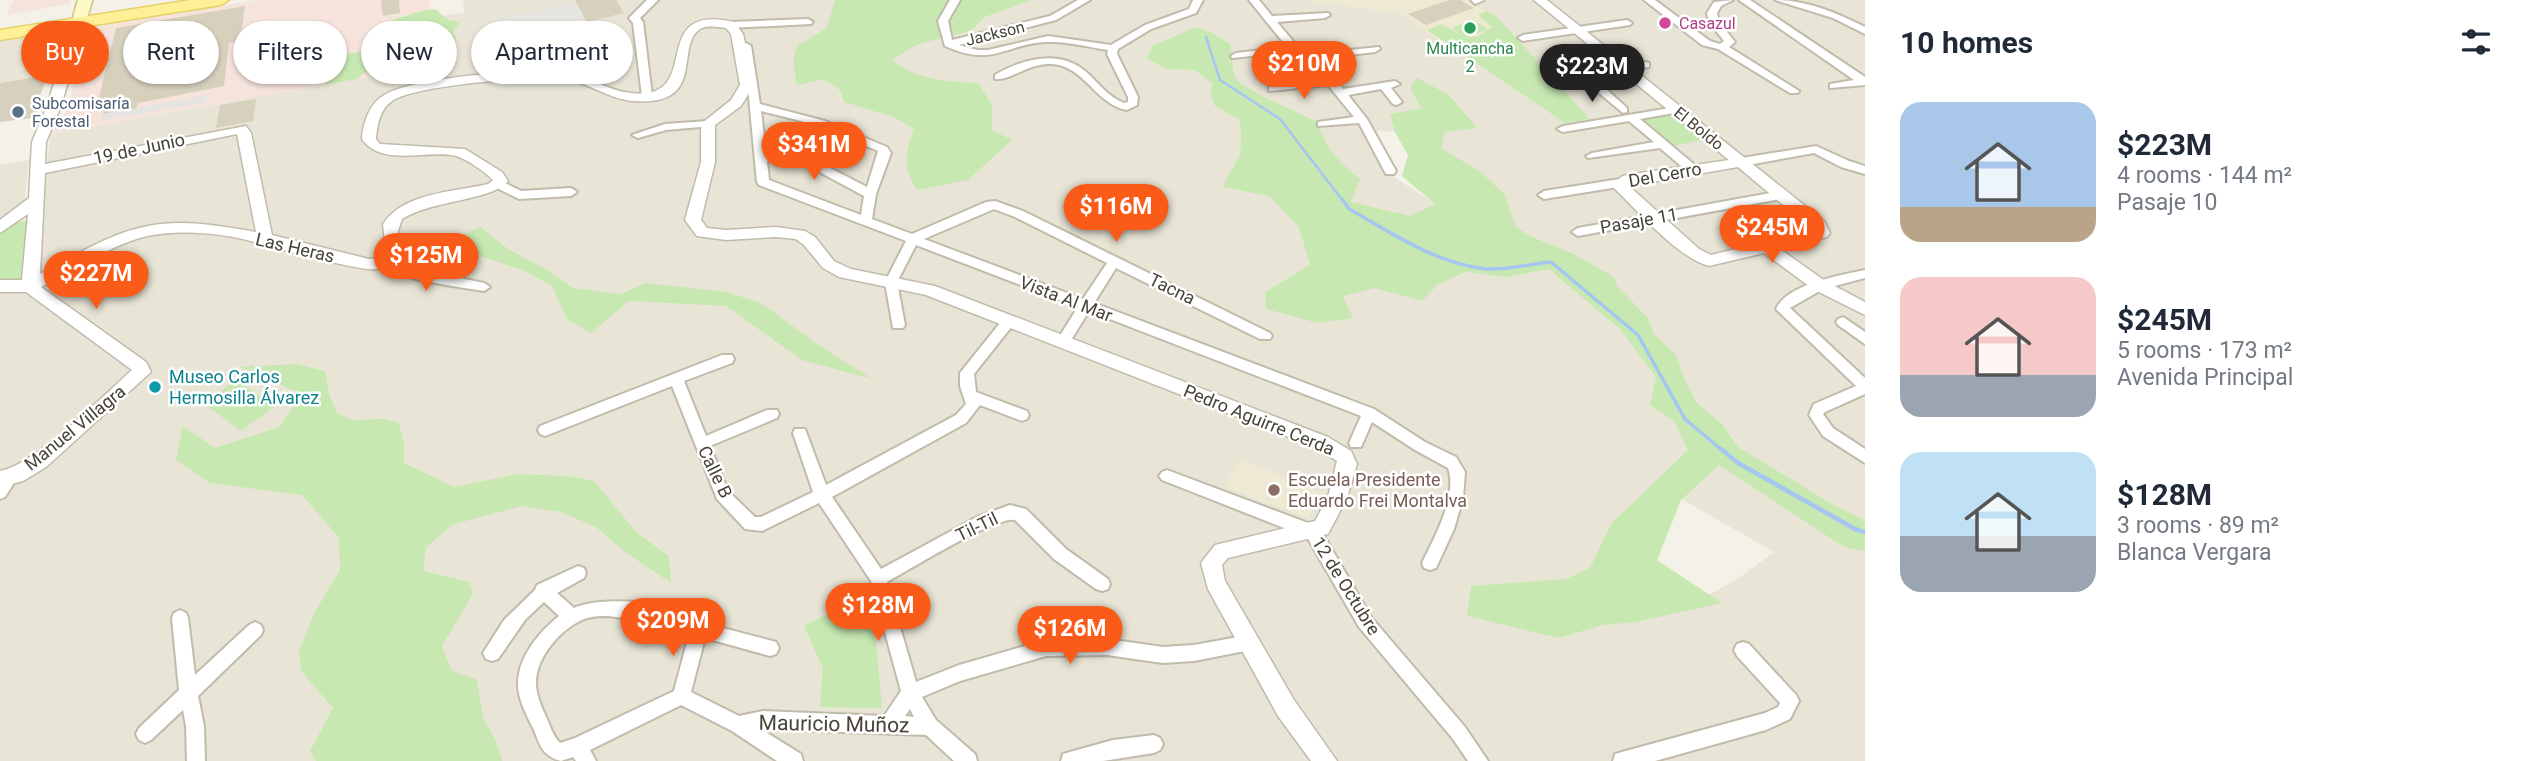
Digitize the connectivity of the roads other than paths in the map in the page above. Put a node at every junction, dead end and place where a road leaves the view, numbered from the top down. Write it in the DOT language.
graph roads {
  1 [pos="150,0"];
  2 [pos="221,0"];
  3 [pos="653,0"];
  4 [pos="955,0"];
  5 [pos="1085,0"];
  6 [pos="1198,0"];
  7 [pos="1254,0"];
  8 [pos="1540,0"];
  9 [pos="1648,0"];
  10 [pos="1728,0"];
  11 [pos="1744,0"];
  12 [pos="1780,0"];
  13 [pos="82,11"];
  14 [pos="1325,15"];
  15 [pos="1272,19"];
  16 [pos="808,22"];
  17 [pos="1627,23"];
  18 [pos="0,24"];
  19 [pos="730,25"];
  20 [pos="1576,29"];
  21 [pos="1865,31"];
  22 [pos="0,35"];
  23 [pos="1523,38"];
  24 [pos="949,44"];
  25 [pos="746,46"];
  26 [pos="1722,47"];
  27 [pos="1830,47"];
  28 [pos="1113,48"];
  29 [pos="1294,49"];
  30 [pos="1375,49"];
  31 [pos="1816,49"];
  32 [pos="1236,55"];
  33 [pos="1310,57"];
  34 [pos="1645,65"];
  35 [pos="1624,68"];
  36 [pos="749,74"];
  37 [pos="1583,74"];
  38 [pos="999,77"];
  39 [pos="1555,79"];
  40 [pos="1864,81"];
  41 [pos="1331,82"];
  42 [pos="1834,86"];
  43 [pos="1273,89"];
  44 [pos="1794,91"];
  45 [pos="1340,93"];
  46 [pos="648,96"];
  47 [pos="1397,102"];
  48 [pos="756,106"];
  49 [pos="1676,110"];
  50 [pos="1627,114"];
  51 [pos="1362,119"];
  52 [pos="708,124"];
  53 [pos="1322,124"];
  54 [pos="1563,129"];
  55 [pos="638,135"];
  56 [pos="1662,144"];
  57 [pos="1592,156"];
  58 [pos="760,158"];
  59 [pos="1742,162"];
  60 [pos="1692,169"];
  61 [pos="37,170"];
  62 [pos="1865,170"];
  63 [pos="1390,171"];
  64 [pos="1620,183"];
  65 [pos="499,184"];
  66 [pos="571,192"];
  67 [pos="870,194"];
  68 [pos="1544,195"];
  69 [pos="1782,195"];
  70 [pos="36,200"];
  71 [pos="35,217"];
  72 [pos="1653,218"];
  73 [pos="866,220"];
  74 [pos="6,224"];
  75 [pos="1578,232"];
  76 [pos="913,239"];
  77 [pos="265,240"];
  78 [pos="1768,247"];
  79 [pos="1114,261"];
  80 [pos="381,263"];
  81 [pos="1865,274"];
  82 [pos="891,282"];
  83 [pos="1819,285"];
  84 [pos="29,286"];
  85 [pos="0,287"];
  86 [pos="484,287"];
  87 [pos="1087,307"];
  88 [pos="1865,309"];
  89 [pos="1009,321"];
  90 [pos="1843,322"];
  91 [pos="898,325"];
  92 [pos="1265,335"];
  93 [pos="1865,339"];
  94 [pos="1063,342"];
  95 [pos="727,359"];
  96 [pos="676,379"];
  97 [pos="1865,387"];
  98 [pos="971,396"];
  99 [pos="1369,413"];
  100 [pos="772,414"];
  101 [pos="1022,415"];
  102 [pos="545,430"];
  103 [pos="800,433"];
  104 [pos="1356,443"];
  105 [pos="701,444"];
  106 [pos="1865,457"];
  107 [pos="1167,476"];
  108 [pos="3,483"];
  109 [pos="822,495"];
  110 [pos="1313,532"];
  111 [pos="1430,564"];
  112 [pos="578,573"];
  113 [pos="878,579"];
  114 [pos="1102,584"];
  115 [pos="543,590"];
  116 [pos="572,617"];
  117 [pos="180,618"];
  118 [pos="699,629"];
  119 [pos="256,630"];
  120 [pos="1250,643"];
  121 [pos="770,648"];
  122 [pos="1743,650"];
  123 [pos="492,653"];
  124 [pos="188,693"];
  125 [pos="910,693"];
  126 [pos="681,696"];
  127 [pos="890,723"];
  128 [pos="738,725"];
  129 [pos="930,726"];
  130 [pos="145,734"];
  131 [pos="1154,744"];
  132 [pos="582,755"];
  133 [pos="195,761"];
  134 [pos="794,761"];
  135 [pos="968,761"];
  136 [pos="1070,761"];
  137 [pos="1325,761"];
  138 [pos="1479,761"];
  139 [pos="1622,761"];
  1 -- 13 [label="main road"];
  2 -- 13 [label="main road"];
  3 -- 46 [label="street"];
  4 -- 24 [label="street, Jackson"];
  5 -- 24 [label="street, Jackson"];
  6 -- 28 [label="street"];
  7 -- 15 [label="street"];
  8 -- 20 [label="street, El Boldo"];
  9 -- 26 [label="street"];
  10 -- 26 [label="street"];
  11 -- 31 [label="street"];
  12 -- 21 [label="street"];
  13 -- 18 [label="main road"];
  13 -- 22 [label="main road"];
  13 -- 61 [label="street"];
  14 -- 15 [label="street"];
  15 -- 29 [label="street"];
  16 -- 19 [label="street"];
  17 -- 20 [label="street"];
  19 -- 36 [label="street"];
  19 -- 46 [label="street"];
  20 -- 23 [label="street"];
  20 -- 35 [label="street, El Boldo"];
  24 -- 28 [label="street"];
  25 -- 36 [label="street"];
  26 -- 44 [label="street"];
  27 -- 31 [label="street"];
  28 -- 38 [label="street"];
  29 -- 32 [label="street"];
  29 -- 33 [label="street"];
  30 -- 33 [label="street"];
  31 -- 40 [label="street"];
  33 -- 41 [label="street"];
  34 -- 35 [label="street"];
  35 -- 37 [label="street"];
  35 -- 49 [label="street, El Boldo"];
  36 -- 48 [label="street"];
  36 -- 52 [label="street"];
  37 -- 39 [label="street"];
  37 -- 50 [label="street"];
  40 -- 42 [label="street"];
  41 -- 43 [label="street"];
  41 -- 45 [label="street"];
  45 -- 47 [label="street"];
  45 -- 51 [label="street"];
  46 -- 65 [label="street"];
  48 -- 58 [label="street"];
  48 -- 67 [label="street"];
  49 -- 50 [label="street"];
  49 -- 59 [label="street, El Boldo"];
  50 -- 54 [label="street"];
  50 -- 56 [label="street"];
  51 -- 53 [label="street"];
  51 -- 63 [label="street"];
  52 -- 55 [label="street"];
  52 -- 82 [label="street"];
  56 -- 57 [label="street"];
  56 -- 60 [label="street"];
  58 -- 67 [label="street"];
  58 -- 73 [label="street, Vista Al Mar"];
  59 -- 60 [label="street, Del Cerro"];
  59 -- 62 [label="street, Del Cerro"];
  59 -- 69 [label="street, El Boldo"];
  60 -- 64 [label="street, Del Cerro"];
  61 -- 70 [label="street"];
  61 -- 77 [label="street, 19 de Junio"];
  64 -- 68 [label="street, Del Cerro"];
  64 -- 72 [label="street"];
  65 -- 66 [label="street"];
  65 -- 80 [label="street"];
  67 -- 73 [label="street"];
  69 -- 72 [label="street, Pasaje 11"];
  69 -- 78 [label="street, El Boldo"];
  70 -- 71 [label="street"];
  70 -- 74 [label="street"];
  71 -- 74 [label="street"];
  71 -- 84 [label="street"];
  72 -- 75 [label="street, Pasaje 11"];
  72 -- 78 [label="street"];
  73 -- 76 [label="street, Vista Al Mar"];
  76 -- 79 [label="street, Tacna"];
  76 -- 82 [label="street"];
  76 -- 87 [label="street, Vista Al Mar"];
  77 -- 80 [label="street, Las Heras"];
  77 -- 84 [label="street, Las Heras"];
  78 -- 83 [label="street"];
  79 -- 87 [label="street"];
  79 -- 92 [label="street, Tacna"];
  80 -- 86 [label="street"];
  81 -- 83 [label="street"];
  82 -- 89 [label="street, Pedro Aguirre Cerda"];
  82 -- 91 [label="street"];
  83 -- 88 [label="street"];
  83 -- 97 [label="street"];
  84 -- 85 [label="street"];
  84 -- 108 [label="street, Manuel Villagra"];
  87 -- 94 [label="street"];
  87 -- 99 [label="street, Vista Al Mar"];
  89 -- 94 [label="street, Pedro Aguirre Cerda"];
  89 -- 98 [label="street"];
  90 -- 93 [label="street"];
  94 -- 110 [label="street, Pedro Aguirre Cerda"];
  95 -- 96 [label="street"];
  96 -- 102 [label="street"];
  96 -- 105 [label="street, Calle B"];
  97 -- 106 [label="street"];
  98 -- 101 [label="street"];
  98 -- 109 [label="street"];
  99 -- 104 [label="street"];
  99 -- 111 [label="street, Vista Al Mar"];
  100 -- 105 [label="street"];
  103 -- 109 [label="street"];
  105 -- 109 [label="street, Calle B"];
  107 -- 110 [label="street, 12 de Octubre"];
  109 -- 113 [label="street"];
  110 -- 120 [label="street"];
  110 -- 138 [label="street, 12 de Octubre"];
  112 -- 115 [label="street"];
  113 -- 114 [label="street, Til-Til"];
  113 -- 125 [label="street"];
  115 -- 116 [label="street"];
  115 -- 123 [label="street"];
  116 -- 118 [label="street"];
  116 -- 132 [label="street"];
  117 -- 124 [label="street"];
  118 -- 121 [label="street"];
  118 -- 126 [label="street"];
  119 -- 124 [label="street"];
  120 -- 125 [label="street"];
  120 -- 137 [label="street"];
  122 -- 139 [label="street"];
  124 -- 130 [label="street"];
  124 -- 133 [label="street"];
  125 -- 127 [label="street"];
  125 -- 129 [label="street"];
  126 -- 128 [label="street"];
  126 -- 132 [label="street"];
  127 -- 128 [label="street, Mauricio Muñoz"];
  127 -- 129 [label="street, Mauricio Muñoz"];
  128 -- 134 [label="street"];
  129 -- 135 [label="street"];
  131 -- 136 [label="street"];
}
